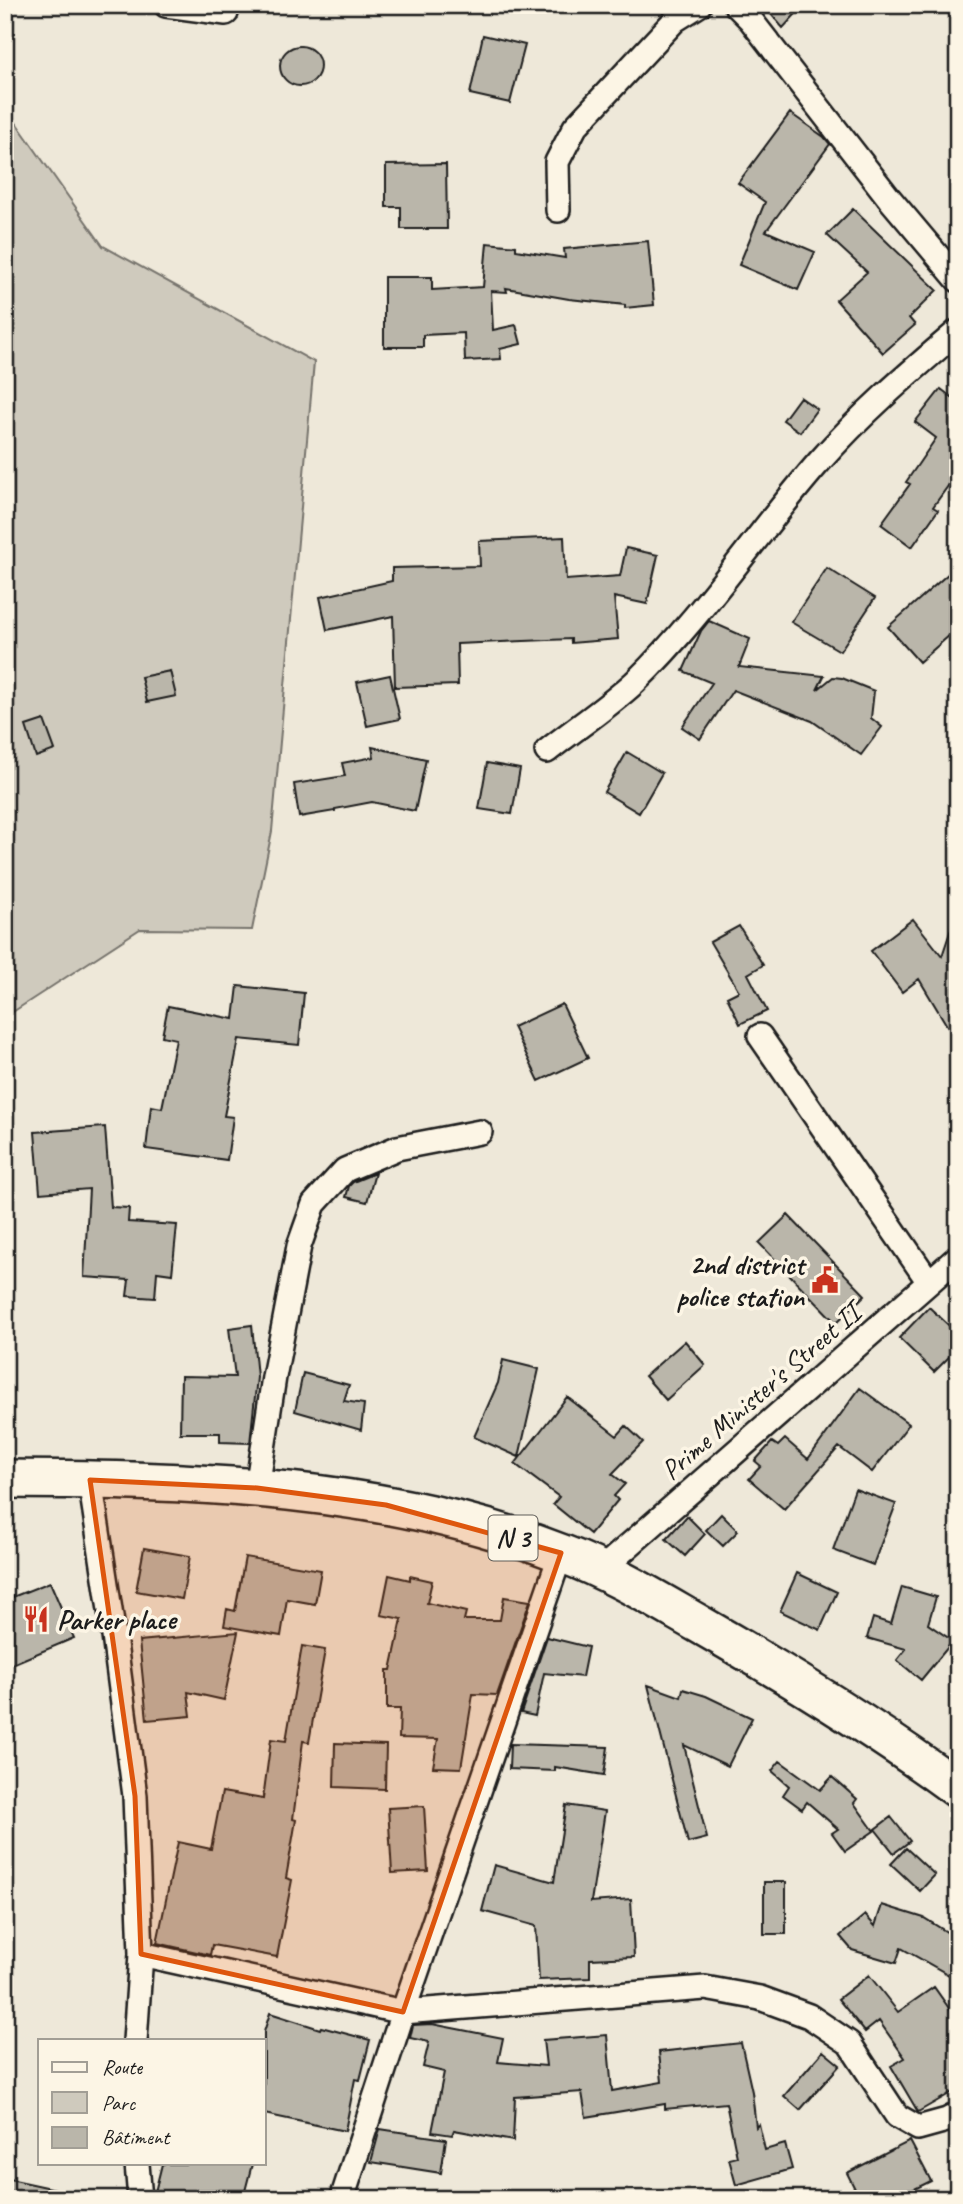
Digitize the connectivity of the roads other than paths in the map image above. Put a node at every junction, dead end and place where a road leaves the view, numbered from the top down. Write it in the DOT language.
graph roads {
  1 [pos="166,5"];
  2 [pos="699,5"];
  3 [pos="736,5"];
  4 [pos="226,13"];
  5 [pos="558,210"];
  6 [pos="958,280"];
  7 [pos="958,331"];
  8 [pos="547,751"];
  9 [pos="760,1036"];
  10 [pos="480,1132"];
  11 [pos="958,1257"];
  12 [pos="929,1282"];
  13 [pos="5,1479"];
  14 [pos="90,1480"];
  15 [pos="257,1488"];
  16 [pos="561,1553"];
  17 [pos="601,1569"];
  18 [pos="958,1789"];
  19 [pos="141,1954"];
  20 [pos="403,2012"];
  21 [pos="135,2039"];
  22 [pos="958,2114"];
  23 [pos="137,2166"];
  24 [pos="140,2199"];
  25 [pos="342,2199"];
  1 -- 4 [label="street"];
  2 -- 5 [label="street"];
  3 -- 6 [label="street"];
  7 -- 8 [label="street"];
  9 -- 12 [label="street"];
  10 -- 15 [label="street"];
  11 -- 12 [label="street, Prime Minister's Street II"];
  12 -- 17 [label="street, Prime Minister's Street II"];
  13 -- 14 [label="highway, N 3"];
  14 -- 15 [label="highway, N 3"];
  14 -- 19 [label="street"];
  15 -- 16 [label="highway, N 3"];
  16 -- 17 [label="highway, N 3"];
  16 -- 20 [label="street"];
  17 -- 18 [label="highway, N 3"];
  19 -- 20 [label="street"];
  19 -- 21 [label="street"];
  20 -- 22 [label="street"];
  20 -- 25 [label="street"];
  23 -- 24 [label="street"];
}
